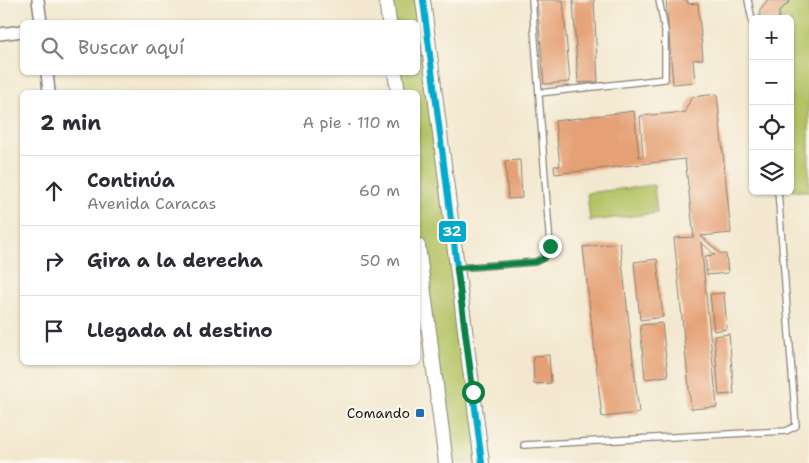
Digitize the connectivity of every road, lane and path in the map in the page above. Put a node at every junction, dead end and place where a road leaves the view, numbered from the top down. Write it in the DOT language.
graph roads {
  1 [pos="38,0"];
  2 [pos="386,0"];
  3 [pos="423,0"];
  4 [pos="532,0"];
  5 [pos="659,0"];
  6 [pos="748,0"];
  7 [pos="751,15"];
  8 [pos="41,20"];
  9 [pos="389,20"];
  10 [pos="20,31"];
  11 [pos="0,34"];
  12 [pos="47,75"];
  13 [pos="395,75"];
  14 [pos="49,90"];
  15 [pos="398,90"];
  16 [pos="539,93"];
  17 [pos="778,195"];
  18 [pos="420,262"];
  19 [pos="457,268"];
  20 [pos="524,446"];
  21 [pos="446,463"];
  22 [pos="482,463"];
  1 -- 8 [label="street"];
  2 -- 9 [label="street"];
  3 -- 19 [label="street"];
  4 -- 16 [label="lane"];
  5 -- 16 [label="lane"];
  6 -- 7 [label="lane"];
  10 -- 11 [label="street"];
  12 -- 14 [label="street"];
  13 -- 15 [label="street"];
  16 -- 19 [label="lane"];
  17 -- 20 [label="lane"];
  18 -- 21 [label="street"];
  19 -- 22 [label="street"];
}
